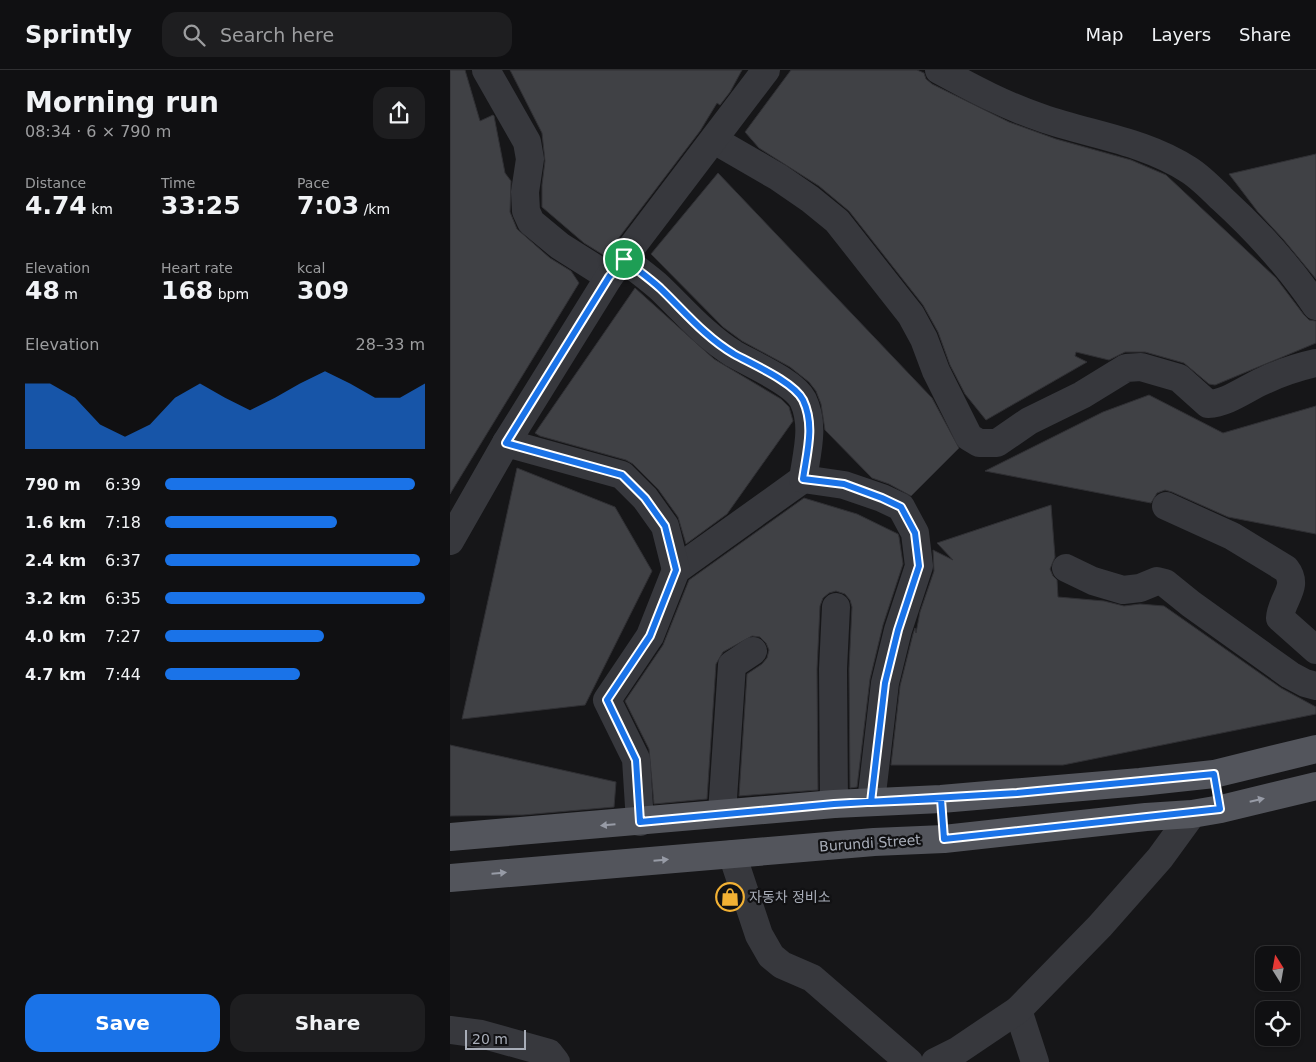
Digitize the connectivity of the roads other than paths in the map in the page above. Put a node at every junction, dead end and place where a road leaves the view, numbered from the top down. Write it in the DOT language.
graph roads {
  1 [pos="486,70"];
  2 [pos="939,70"];
  3 [pos="762,74"];
  4 [pos="714,140"];
  5 [pos="617,268"];
  6 [pos="1316,306"];
  7 [pos="1316,363"];
  8 [pos="506,443"];
  9 [pos="803,479"];
  10 [pos="1166,506"];
  11 [pos="450,541"];
  12 [pos="1066,568"];
  13 [pos="676,570"];
  14 [pos="836,607"];
  15 [pos="1316,650"];
  16 [pos="753,651"];
  17 [pos="1316,686"];
  18 [pos="1316,749"];
  19 [pos="1214,774"];
  20 [pos="1316,786"];
  21 [pos="941,799"];
  22 [pos="871,802"];
  23 [pos="834,804"];
  24 [pos="1220,809"];
  25 [pos="722,814"];
  26 [pos="1192,814"];
  27 [pos="640,822"];
  28 [pos="450,837"];
  29 [pos="944,839"];
  30 [pos="732,854"];
  31 [pos="450,878"];
  32 [pos="1018,1010"];
  33 [pos="450,1030"];
  34 [pos="556,1062"];
  35 [pos="909,1062"];
  36 [pos="935,1062"];
  37 [pos="1035,1062"];
  1 -- 5 [label="street"];
  2 -- 6 [label="street"];
  3 -- 4 [label="street"];
  4 -- 5 [label="street"];
  4 -- 7 [label="street"];
  5 -- 8 [label="street"];
  5 -- 9 [label="street"];
  8 -- 11 [label="street"];
  8 -- 13 [label="street"];
  9 -- 13 [label="street"];
  9 -- 22 [label="street"];
  10 -- 15 [label="street"];
  12 -- 17 [label="street"];
  13 -- 27 [label="street"];
  14 -- 23 [label="street"];
  16 -- 25 [label="street"];
  18 -- 19 [label="main road"];
  19 -- 21 [label="main road"];
  19 -- 24 [label="main road"];
  24 -- 20 [label="main road, Burundi Street, one-way"];
  21 -- 22 [label="main road"];
  21 -- 29 [label="main road"];
  22 -- 23 [label="main road"];
  23 -- 25 [label="main road"];
  24 -- 26 [label="main road, Burundi Street"];
  25 -- 27 [label="main road"];
  26 -- 29 [label="main road, Burundi Street"];
  26 -- 32 [label="street"];
  27 -- 28 [label="main road, one-way"];
  29 -- 30 [label="main road, Burundi Street"];
  31 -- 30 [label="main road, Burundi Street, one-way"];
  30 -- 35 [label="street"];
  32 -- 36 [label="street"];
  32 -- 37 [label="street"];
  33 -- 34 [label="street"];
}
